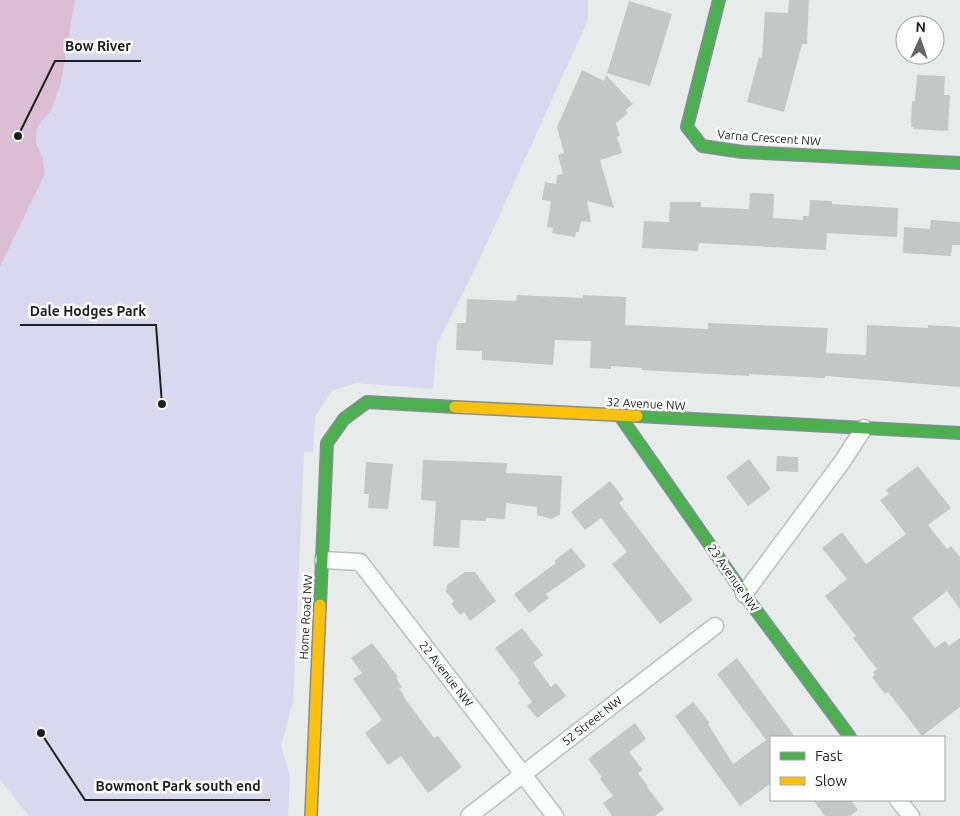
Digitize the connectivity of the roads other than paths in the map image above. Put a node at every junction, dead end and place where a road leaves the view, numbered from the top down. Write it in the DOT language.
graph roads {
  1 [pos="719,0"];
  2 [pos="960,163"];
  3 [pos="620,416"];
  4 [pos="339,423"];
  5 [pos="864,428"];
  6 [pos="960,433"];
  7 [pos="322,560"];
  8 [pos="744,594"];
  9 [pos="715,626"];
  10 [pos="849,736"];
  11 [pos="524,775"];
  12 [pos="899,801"];
  13 [pos="311,816"];
  14 [pos="469,816"];
  15 [pos="555,816"];
  16 [pos="912,816"];
  1 -- 2 [label="street, Varna Crescent NW"];
  3 -- 4 [label="street, 32 Avenue NW"];
  3 -- 5 [label="street, 32 Avenue NW"];
  3 -- 8 [label="street, 23 Avenue NW"];
  4 -- 7 [label="street, Home Road NW"];
  5 -- 6 [label="street, 32 Avenue NW"];
  5 -- 8 [label="street"];
  7 -- 11 [label="street, 22 Avenue NW"];
  7 -- 13 [label="street, Home Road NW"];
  8 -- 10 [label="street, 23 Avenue NW"];
  9 -- 11 [label="street, 52 Street NW"];
  11 -- 14 [label="street, 52 Street NW"];
  11 -- 15 [label="street, 22 Avenue NW"];
  12 -- 16 [label="street"];
}
